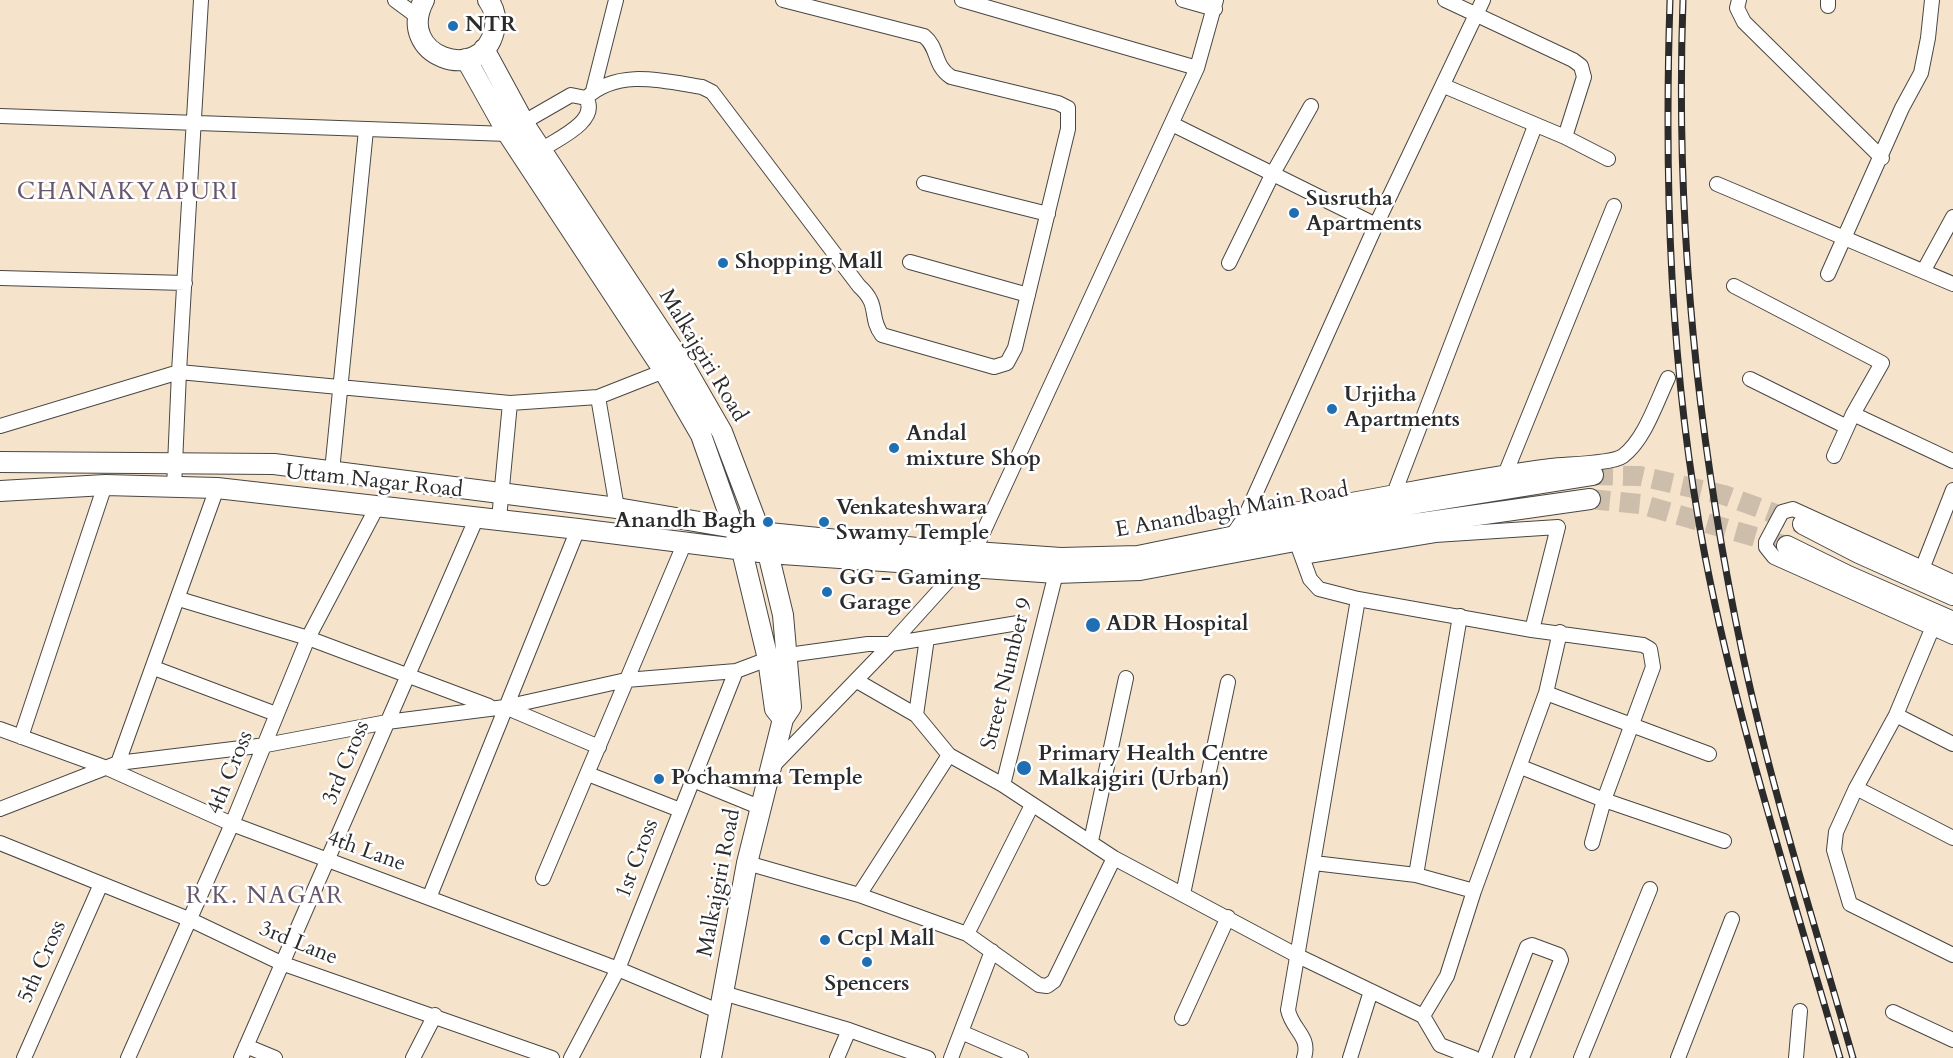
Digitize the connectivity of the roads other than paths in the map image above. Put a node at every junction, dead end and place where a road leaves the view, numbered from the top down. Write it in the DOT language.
graph roads {
  1 [pos="201,0"];
  2 [pos="395,0"];
  3 [pos="488,0"];
  4 [pos="616,0"];
  5 [pos="783,0"];
  6 [pos="962,0"];
  7 [pos="1183,0"];
  8 [pos="1445,0"];
  9 [pos="1483,0"];
  10 [pos="1739,0"];
  11 [pos="1932,0"];
  12 [pos="1215,4"];
  13 [pos="421,8"];
  14 [pos="1477,15"];
  15 [pos="484,50"];
  16 [pos="466,59"];
  17 [pos="1197,68"];
  18 [pos="1444,86"];
  19 [pos="590,94"];
  20 [pos="1311,106"];
  21 [pos="0,116"];
  22 [pos="524,122"];
  23 [pos="194,124"];
  24 [pos="1172,124"];
  25 [pos="1535,126"];
  26 [pos="366,130"];
  27 [pos="508,134"];
  28 [pos="1565,137"];
  29 [pos="541,150"];
  30 [pos="1881,158"];
  31 [pos="1608,159"];
  32 [pos="1272,175"];
  33 [pos="924,183"];
  34 [pos="1717,184"];
  35 [pos="1614,206"];
  36 [pos="1048,214"];
  37 [pos="1953,217"];
  38 [pos="1376,225"];
  39 [pos="1845,240"];
  40 [pos="910,262"];
  41 [pos="1229,263"];
  42 [pos="1924,270"];
  43 [pos="1828,274"];
  44 [pos="0,278"];
  45 [pos="185,283"];
  46 [pos="1953,284"];
  47 [pos="1734,286"];
  48 [pos="1028,295"];
  49 [pos="664,371"];
  50 [pos="178,372"];
  51 [pos="1668,378"];
  52 [pos="1750,380"];
  53 [pos="340,388"];
  54 [pos="598,397"];
  55 [pos="510,403"];
  56 [pos="1853,414"];
  57 [pos="0,426"];
  58 [pos="1847,428"];
  59 [pos="1834,456"];
  60 [pos="1953,461"];
  61 [pos="0,462"];
  62 [pos="175,463"];
  63 [pos="332,471"];
  64 [pos="1506,472"];
  65 [pos="1593,475"];
  66 [pos="105,484"];
  67 [pos="174,488"];
  68 [pos="217,488"];
  69 [pos="1953,490"];
  70 [pos="1395,491"];
  71 [pos="1,492"];
  72 [pos="501,492"];
  73 [pos="1590,499"];
  74 [pos="377,507"];
  75 [pos="617,508"];
  76 [pos="477,517"];
  77 [pos="1245,517"];
  78 [pos="499,519"];
  79 [pos="1803,519"];
  80 [pos="733,528"];
  81 [pos="578,529"];
  82 [pos="759,532"];
  83 [pos="1231,537"];
  84 [pos="685,542"];
  85 [pos="1786,546"];
  86 [pos="1299,549"];
  87 [pos="742,551"];
  88 [pos="974,552"];
  89 [pos="768,553"];
  90 [pos="959,568"];
  91 [pos="1922,569"];
  92 [pos="1056,573"];
  93 [pos="1953,582"];
  94 [pos="1953,595"];
  95 [pos="179,599"];
  96 [pos="1358,599"];
  97 [pos="1460,616"];
  98 [pos="1953,622"];
  99 [pos="1018,623"];
  100 [pos="1932,629"];
  101 [pos="1532,630"];
  102 [pos="1560,632"];
  103 [pos="1953,637"];
  104 [pos="308,638"];
  105 [pos="927,638"];
  106 [pos="891,644"];
  107 [pos="788,655"];
  108 [pos="768,659"];
  109 [pos="154,668"];
  110 [pos="736,671"];
  111 [pos="408,677"];
  112 [pos="1125,678"];
  113 [pos="626,680"];
  114 [pos="857,681"];
  115 [pos="1228,682"];
  116 [pos="1546,693"];
  117 [pos="499,707"];
  118 [pos="276,714"];
  119 [pos="916,715"];
  120 [pos="1896,715"];
  121 [pos="783,718"];
  122 [pos="387,722"];
  123 [pos="1630,726"];
  124 [pos="0,729"];
  125 [pos="21,737"];
  126 [pos="1953,744"];
  127 [pos="266,745"];
  128 [pos="599,747"];
  129 [pos="1709,754"];
  130 [pos="949,755"];
  131 [pos="112,765"];
  132 [pos="772,767"];
  133 [pos="1521,767"];
  134 [pos="588,774"];
  135 [pos="693,780"];
  136 [pos="1003,785"];
  137 [pos="1856,788"];
  138 [pos="1604,800"];
  139 [pos="1032,805"];
  140 [pos="759,807"];
  141 [pos="0,809"];
  142 [pos="680,810"];
  143 [pos="232,824"];
  144 [pos="1953,838"];
  145 [pos="1091,841"];
  146 [pos="1724,841"];
  147 [pos="1592,843"];
  148 [pos="2,849"];
  149 [pos="1114,858"];
  150 [pos="328,860"];
  151 [pos="747,863"];
  152 [pos="1314,863"];
  153 [pos="1416,875"];
  154 [pos="543,878"];
  155 [pos="101,884"];
  156 [pos="1650,889"];
  157 [pos="1474,891"];
  158 [pos="1183,894"];
  159 [pos="859,895"];
  160 [pos="429,898"];
  161 [pos="1228,917"];
  162 [pos="1732,919"];
  163 [pos="191,920"];
  164 [pos="967,934"];
  165 [pos="992,951"];
  166 [pos="1953,955"];
  167 [pos="1298,956"];
  168 [pos="281,963"];
  169 [pos="618,969"];
  170 [pos="1371,991"];
  171 [pos="721,1002"];
  172 [pos="1800,1011"];
  173 [pos="1893,1012"];
  174 [pos="435,1015"];
  175 [pos="1423,1016"];
  176 [pos="1182,1017"];
  177 [pos="849,1030"];
  178 [pos="960,1032"];
  179 [pos="1953,1040"];
  180 [pos="243,1052"];
  181 [pos="1438,1052"];
  182 [pos="24,1058"];
  183 [pos="128,1058"];
  184 [pos="275,1058"];
  185 [pos="413,1058"];
  186 [pos="552,1058"];
  187 [pos="571,1058"];
  188 [pos="711,1058"];
  189 [pos="837,1058"];
  190 [pos="928,1058"];
  191 [pos="951,1058"];
  192 [pos="1022,1058"];
  193 [pos="1305,1058"];
  194 [pos="1350,1058"];
  195 [pos="1474,1058"];
  196 [pos="1484,1058"];
  197 [pos="1522,1058"];
  198 [pos="1581,1058"];
  199 [pos="1678,1058"];
  200 [pos="1796,1058"];
  1 -- 23 [label="street"];
  2 -- 13 [label="street"];
  3 -- 15 [label="street"];
  4 -- 19 [label="street"];
  5 -- 36 [label="street"];
  6 -- 17 [label="street"];
  7 -- 12 [label="street"];
  8 -- 14 [label="street"];
  9 -- 14 [label="street"];
  10 -- 30 [label="street"];
  11 -- 30 [label="street"];
  12 -- 17 [label="street"];
  13 -- 16 [label="street"];
  14 -- 18 [label="street"];
  14 -- 28 [label="street"];
  15 -- 16 [label="street"];
  15 -- 22 [label="street, Malkajgiri Road"];
  16 -- 27 [label="street, Malkajgiri Road"];
  17 -- 24 [label="street"];
  18 -- 25 [label="street"];
  18 -- 38 [label="street"];
  19 -- 22 [label="street"];
  19 -- 29 [label="street"];
  19 -- 48 [label="street"];
  20 -- 32 [label="street"];
  21 -- 23 [label="street"];
  22 -- 29 [label="street, Malkajgiri Road"];
  23 -- 26 [label="street"];
  23 -- 45 [label="street"];
  24 -- 32 [label="street"];
  24 -- 88 [label="street"];
  25 -- 28 [label="street"];
  25 -- 70 [label="street"];
  26 -- 27 [label="street"];
  26 -- 53 [label="street"];
  27 -- 49 [label="street, Malkajgiri Road"];
  28 -- 31 [label="street"];
  29 -- 82 [label="street, Malkajgiri Road"];
  30 -- 39 [label="street"];
  32 -- 38 [label="street"];
  32 -- 41 [label="street"];
  33 -- 36 [label="street"];
  34 -- 39 [label="street"];
  35 -- 64 [label="street"];
  36 -- 48 [label="street"];
  37 -- 42 [label="street"];
  38 -- 77 [label="street"];
  39 -- 42 [label="street"];
  39 -- 43 [label="street"];
  40 -- 48 [label="street"];
  42 -- 46 [label="street"];
  44 -- 45 [label="street"];
  45 -- 50 [label="street"];
  47 -- 56 [label="street"];
  49 -- 54 [label="street"];
  49 -- 80 [label="street, Malkajgiri Road"];
  50 -- 53 [label="street"];
  50 -- 57 [label="street"];
  50 -- 62 [label="street"];
  51 -- 64 [label="street"];
  52 -- 58 [label="street"];
  53 -- 55 [label="street"];
  53 -- 63 [label="street"];
  54 -- 55 [label="street"];
  54 -- 75 [label="street"];
  55 -- 72 [label="street"];
  56 -- 58 [label="street"];
  56 -- 60 [label="street"];
  58 -- 59 [label="street"];
  61 -- 62 [label="street, Uttam Nagar Road"];
  62 -- 63 [label="street, Uttam Nagar Road"];
  62 -- 67 [label="street"];
  63 -- 72 [label="street, Uttam Nagar Road"];
  64 -- 70 [label="street"];
  65 -- 83 [label="street, E Anandbagh Main Road"];
  66 -- 67 [label="street, Uttam Nagar Road"];
  66 -- 71 [label="street, Uttam Nagar Road"];
  66 -- 125 [label="street"];
  67 -- 68 [label="street, Uttam Nagar Road"];
  68 -- 74 [label="street, Uttam Nagar Road"];
  68 -- 95 [label="street"];
  69 -- 91 [label="street"];
  70 -- 77 [label="street"];
  72 -- 75 [label="street, Uttam Nagar Road"];
  72 -- 78 [label="street"];
  73 -- 86 [label="street, E Anandbagh Main Road"];
  74 -- 76 [label="street, Uttam Nagar Road"];
  74 -- 104 [label="street, 4th Cross"];
  75 -- 80 [label="street, Uttam Nagar Road"];
  76 -- 78 [label="street, Uttam Nagar Road"];
  76 -- 111 [label="street, 3rd Cross"];
  77 -- 83 [label="street"];
  78 -- 81 [label="street, Uttam Nagar Road"];
  79 -- 91 [label="street"];
  79 -- 94 [label="street"];
  79 -- 100 [label="street"];
  80 -- 82 [label="street, E Anandbagh Main Road"];
  80 -- 87 [label="street, Malkajgiri Road"];
  81 -- 84 [label="street, Uttam Nagar Road"];
  81 -- 117 [label="street"];
  82 -- 88 [label="street, E Anandbagh Main Road"];
  82 -- 89 [label="street, Malkajgiri Road"];
  83 -- 88 [label="street, E Anandbagh Main Road"];
  84 -- 87 [label="street, Uttam Nagar Road"];
  84 -- 113 [label="street"];
  85 -- 98 [label="street"];
  86 -- 92 [label="street, E Anandbagh Main Road"];
  86 -- 96 [label="street"];
  86 -- 101 [label="street"];
  87 -- 89 [label="street, E Anandbagh Main Road"];
  87 -- 108 [label="street, Malkajgiri Road"];
  88 -- 90 [label="street"];
  89 -- 90 [label="street, E Anandbagh Main Road"];
  89 -- 107 [label="street, Malkajgiri Road"];
  90 -- 92 [label="street, E Anandbagh Main Road"];
  90 -- 106 [label="street"];
  91 -- 93 [label="street"];
  92 -- 136 [label="street, Street Number 9"];
  95 -- 104 [label="street"];
  95 -- 109 [label="street"];
  96 -- 97 [label="street"];
  96 -- 152 [label="street"];
  97 -- 101 [label="street"];
  97 -- 153 [label="street"];
  99 -- 105 [label="street"];
  100 -- 103 [label="street"];
  100 -- 120 [label="street"];
  101 -- 102 [label="street"];
  102 -- 116 [label="street"];
  102 -- 123 [label="street"];
  104 -- 111 [label="street"];
  104 -- 118 [label="street, 4th Cross"];
  105 -- 106 [label="street"];
  105 -- 119 [label="street"];
  106 -- 107 [label="street"];
  106 -- 114 [label="street"];
  107 -- 121 [label="street, Malkajgiri Road"];
  108 -- 110 [label="street"];
  108 -- 121 [label="street, Malkajgiri Road"];
  109 -- 118 [label="street"];
  109 -- 131 [label="street"];
  110 -- 113 [label="street"];
  110 -- 135 [label="street, 1st Cross"];
  111 -- 117 [label="street"];
  111 -- 122 [label="street, 3rd Cross"];
  112 -- 145 [label="street"];
  113 -- 117 [label="street"];
  113 -- 128 [label="street"];
  114 -- 119 [label="street"];
  114 -- 132 [label="street"];
  115 -- 158 [label="street"];
  116 -- 123 [label="street"];
  116 -- 133 [label="street"];
  117 -- 122 [label="street"];
  117 -- 128 [label="street"];
  117 -- 160 [label="street"];
  118 -- 127 [label="street, 4th Cross"];
  119 -- 130 [label="street"];
  120 -- 126 [label="street"];
  120 -- 137 [label="street"];
  121 -- 132 [label="street, Malkajgiri Road"];
  122 -- 127 [label="street"];
  122 -- 150 [label="street, 3rd Cross"];
  123 -- 129 [label="street"];
  123 -- 138 [label="street"];
  124 -- 125 [label="street, 4th Lane"];
  125 -- 131 [label="street, 4th Lane"];
  127 -- 131 [label="street"];
  127 -- 143 [label="street, 4th Cross"];
  128 -- 134 [label="street"];
  130 -- 136 [label="street"];
  130 -- 159 [label="street"];
  131 -- 141 [label="street"];
  131 -- 143 [label="street, 4th Lane"];
  132 -- 140 [label="street, Malkajgiri Road"];
  133 -- 138 [label="street"];
  133 -- 157 [label="street"];
  134 -- 142 [label="street"];
  134 -- 154 [label="street"];
  135 -- 140 [label="street"];
  135 -- 142 [label="street, 1st Cross"];
  136 -- 139 [label="street"];
  137 -- 144 [label="street"];
  137 -- 166 [label="street"];
  138 -- 146 [label="street"];
  138 -- 147 [label="street"];
  139 -- 145 [label="street"];
  139 -- 164 [label="street"];
  140 -- 151 [label="street, Malkajgiri Road"];
  142 -- 169 [label="street, 1st Cross"];
  143 -- 150 [label="street, 4th Lane"];
  143 -- 163 [label="street, 4th Cross"];
  145 -- 149 [label="street"];
  148 -- 155 [label="street, 3rd Lane"];
  149 -- 158 [label="street"];
  149 -- 165 [label="street"];
  150 -- 160 [label="street, 4th Lane"];
  150 -- 168 [label="street, 3rd Cross"];
  151 -- 159 [label="street"];
  151 -- 171 [label="street, Malkajgiri Road"];
  152 -- 153 [label="street"];
  152 -- 167 [label="street"];
  153 -- 157 [label="street"];
  155 -- 163 [label="street, 3rd Lane"];
  155 -- 182 [label="street, 5th Cross"];
  156 -- 198 [label="street"];
  157 -- 175 [label="street"];
  158 -- 161 [label="street"];
  159 -- 164 [label="street"];
  160 -- 169 [label="street, 4th Lane"];
  161 -- 167 [label="street"];
  161 -- 176 [label="street"];
  162 -- 199 [label="street"];
  163 -- 168 [label="street, 3rd Lane"];
  163 -- 183 [label="street, 4th Cross"];
  164 -- 165 [label="street"];
  165 -- 178 [label="street"];
  167 -- 170 [label="street"];
  167 -- 193 [label="street"];
  168 -- 174 [label="street, 3rd Lane"];
  168 -- 180 [label="street, 3rd Cross"];
  169 -- 171 [label="street, 4th Lane"];
  169 -- 187 [label="street, 1st Cross"];
  170 -- 175 [label="street"];
  170 -- 194 [label="street"];
  171 -- 177 [label="street, 4th Lane"];
  171 -- 188 [label="street, Malkajgiri Road"];
  172 -- 200 [label="street"];
  173 -- 179 [label="street"];
  174 -- 185 [label="street"];
  174 -- 186 [label="street, 3rd Lane"];
  175 -- 181 [label="street"];
  177 -- 189 [label="street"];
  177 -- 190 [label="street, 4th Lane"];
  178 -- 191 [label="street"];
  178 -- 192 [label="street"];
  180 -- 184 [label="street"];
  181 -- 195 [label="street"];
  196 -- 197 [label="street"];
}
